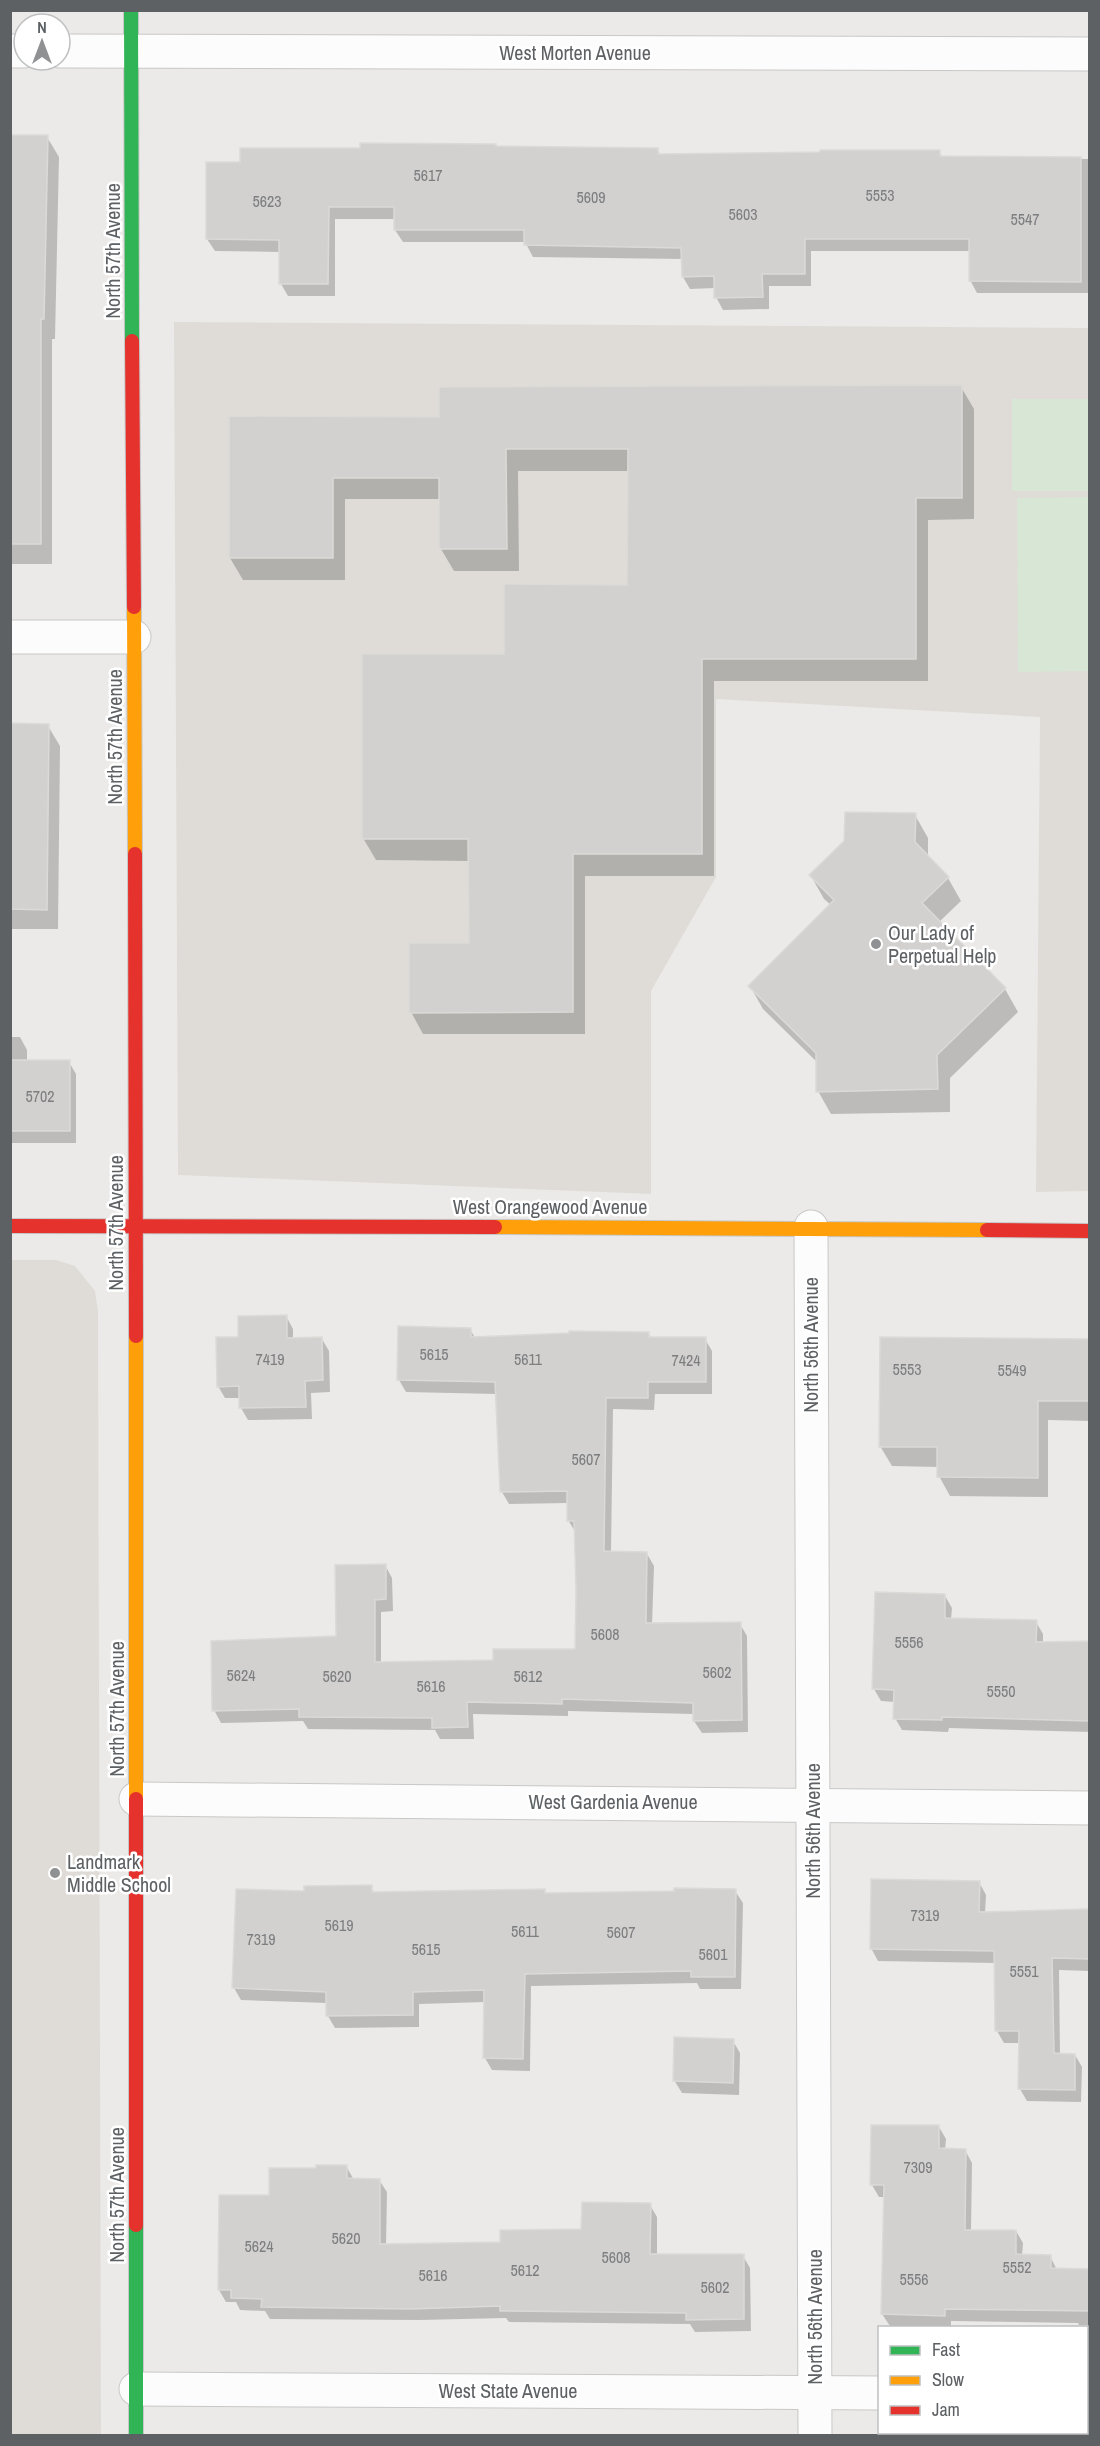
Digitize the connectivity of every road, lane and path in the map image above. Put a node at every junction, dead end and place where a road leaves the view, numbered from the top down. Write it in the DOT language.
graph roads {
  1 [pos="131,10"];
  2 [pos="72,51"];
  3 [pos="131,52"];
  4 [pos="1089,54"];
  5 [pos="10,637"];
  6 [pos="134,637"];
  7 [pos="10,1226"];
  8 [pos="136,1226"];
  9 [pos="810,1227"];
  10 [pos="1089,1231"];
  11 [pos="136,1799"];
  12 [pos="813,1804"];
  13 [pos="1089,1808"];
  14 [pos="136,2389"];
  15 [pos="815,2393"];
  16 [pos="878,2393"];
  17 [pos="136,2436"];
  18 [pos="815,2436"];
  1 -- 3 [label="street, North 57th Avenue"];
  2 -- 3 [label="street, West Morten Avenue"];
  3 -- 4 [label="street, West Morten Avenue"];
  3 -- 6 [label="street, North 57th Avenue"];
  5 -- 6 [label="street"];
  6 -- 8 [label="street, North 57th Avenue"];
  7 -- 8 [label="street, West Orangewood Avenue"];
  8 -- 9 [label="street, West Orangewood Avenue"];
  8 -- 11 [label="street, North 57th Avenue"];
  9 -- 10 [label="street, West Orangewood Avenue"];
  9 -- 12 [label="street, North 56th Avenue"];
  11 -- 12 [label="street, West Gardenia Avenue"];
  11 -- 14 [label="street, North 57th Avenue"];
  12 -- 13 [label="street, West Gardenia Avenue"];
  12 -- 15 [label="street, North 56th Avenue"];
  14 -- 15 [label="street, West State Avenue"];
  14 -- 17 [label="street, North 57th Avenue"];
  15 -- 16 [label="street, West State Avenue"];
  15 -- 18 [label="street, North 56th Avenue"];
}
